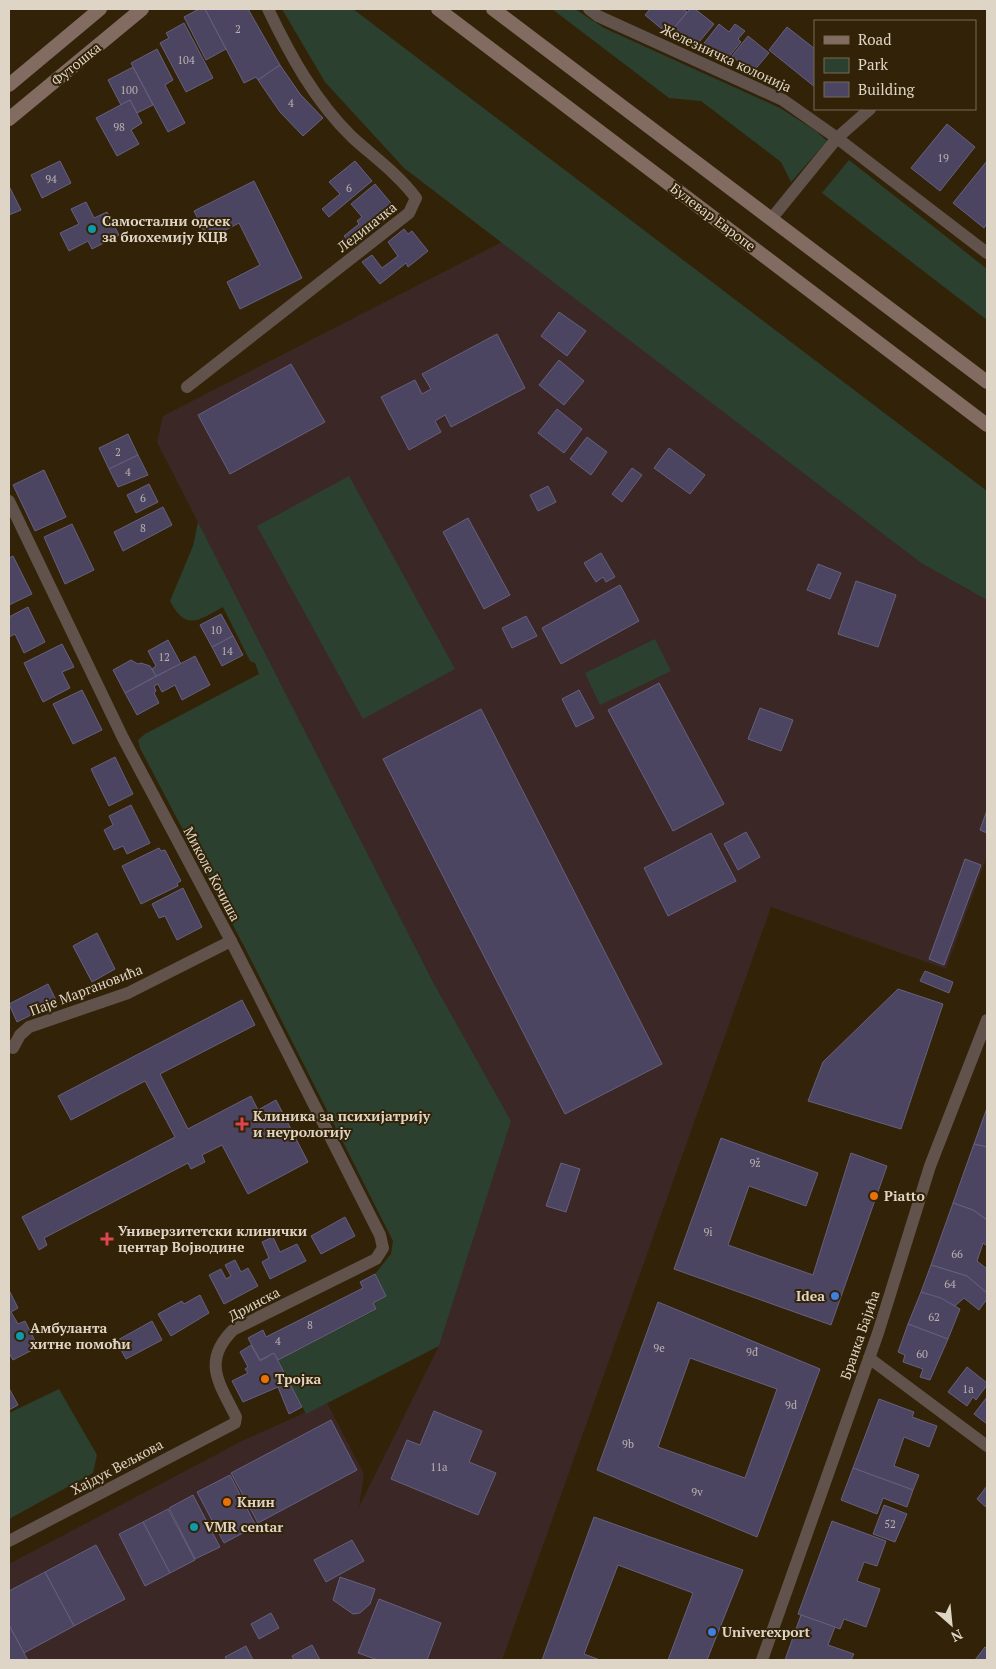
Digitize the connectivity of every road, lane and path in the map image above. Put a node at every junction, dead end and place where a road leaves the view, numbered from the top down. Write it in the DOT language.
graph roads {
  1 [pos="100,9"];
  2 [pos="142,9"];
  3 [pos="268,9"];
  4 [pos="438,9"];
  5 [pos="493,9"];
  6 [pos="589,9"];
  7 [pos="9,84"];
  8 [pos="869,110"];
  9 [pos="9,119"];
  10 [pos="837,138"];
  11 [pos="772,218"];
  12 [pos="987,254"];
  13 [pos="987,382"];
  14 [pos="187,388"];
  15 [pos="987,425"];
  16 [pos="9,501"];
  17 [pos="231,941"];
  18 [pos="987,1020"];
  19 [pos="13,1048"];
  20 [pos="376,1259"];
  21 [pos="869,1358"];
  22 [pos="236,1417"];
  23 [pos="987,1446"];
  24 [pos="9,1541"];
  25 [pos="762,1660"];
  1 -- 7 [label="main road, Футошка"];
  2 -- 9 [label="main road, Футошка"];
  3 -- 14 [label="street, Лединачка"];
  4 -- 15 [label="main road, Булевар Европе"];
  5 -- 11 [label="main road"];
  6 -- 10 [label="street, Железничка колонија"];
  8 -- 10 [label="street"];
  10 -- 11 [label="street"];
  10 -- 12 [label="street, Железничка колонија"];
  11 -- 13 [label="main road"];
  16 -- 17 [label="street, Миколе Кочиша"];
  17 -- 19 [label="street, Паје Маргановића"];
  17 -- 20 [label="street, Миколе Кочиша"];
  18 -- 21 [label="street, Бранка Бајића"];
  20 -- 22 [label="street, Дринска"];
  21 -- 23 [label="street"];
  21 -- 25 [label="street, Бранка Бајића"];
  22 -- 24 [label="street, Хајдук Вељкова"];
}
